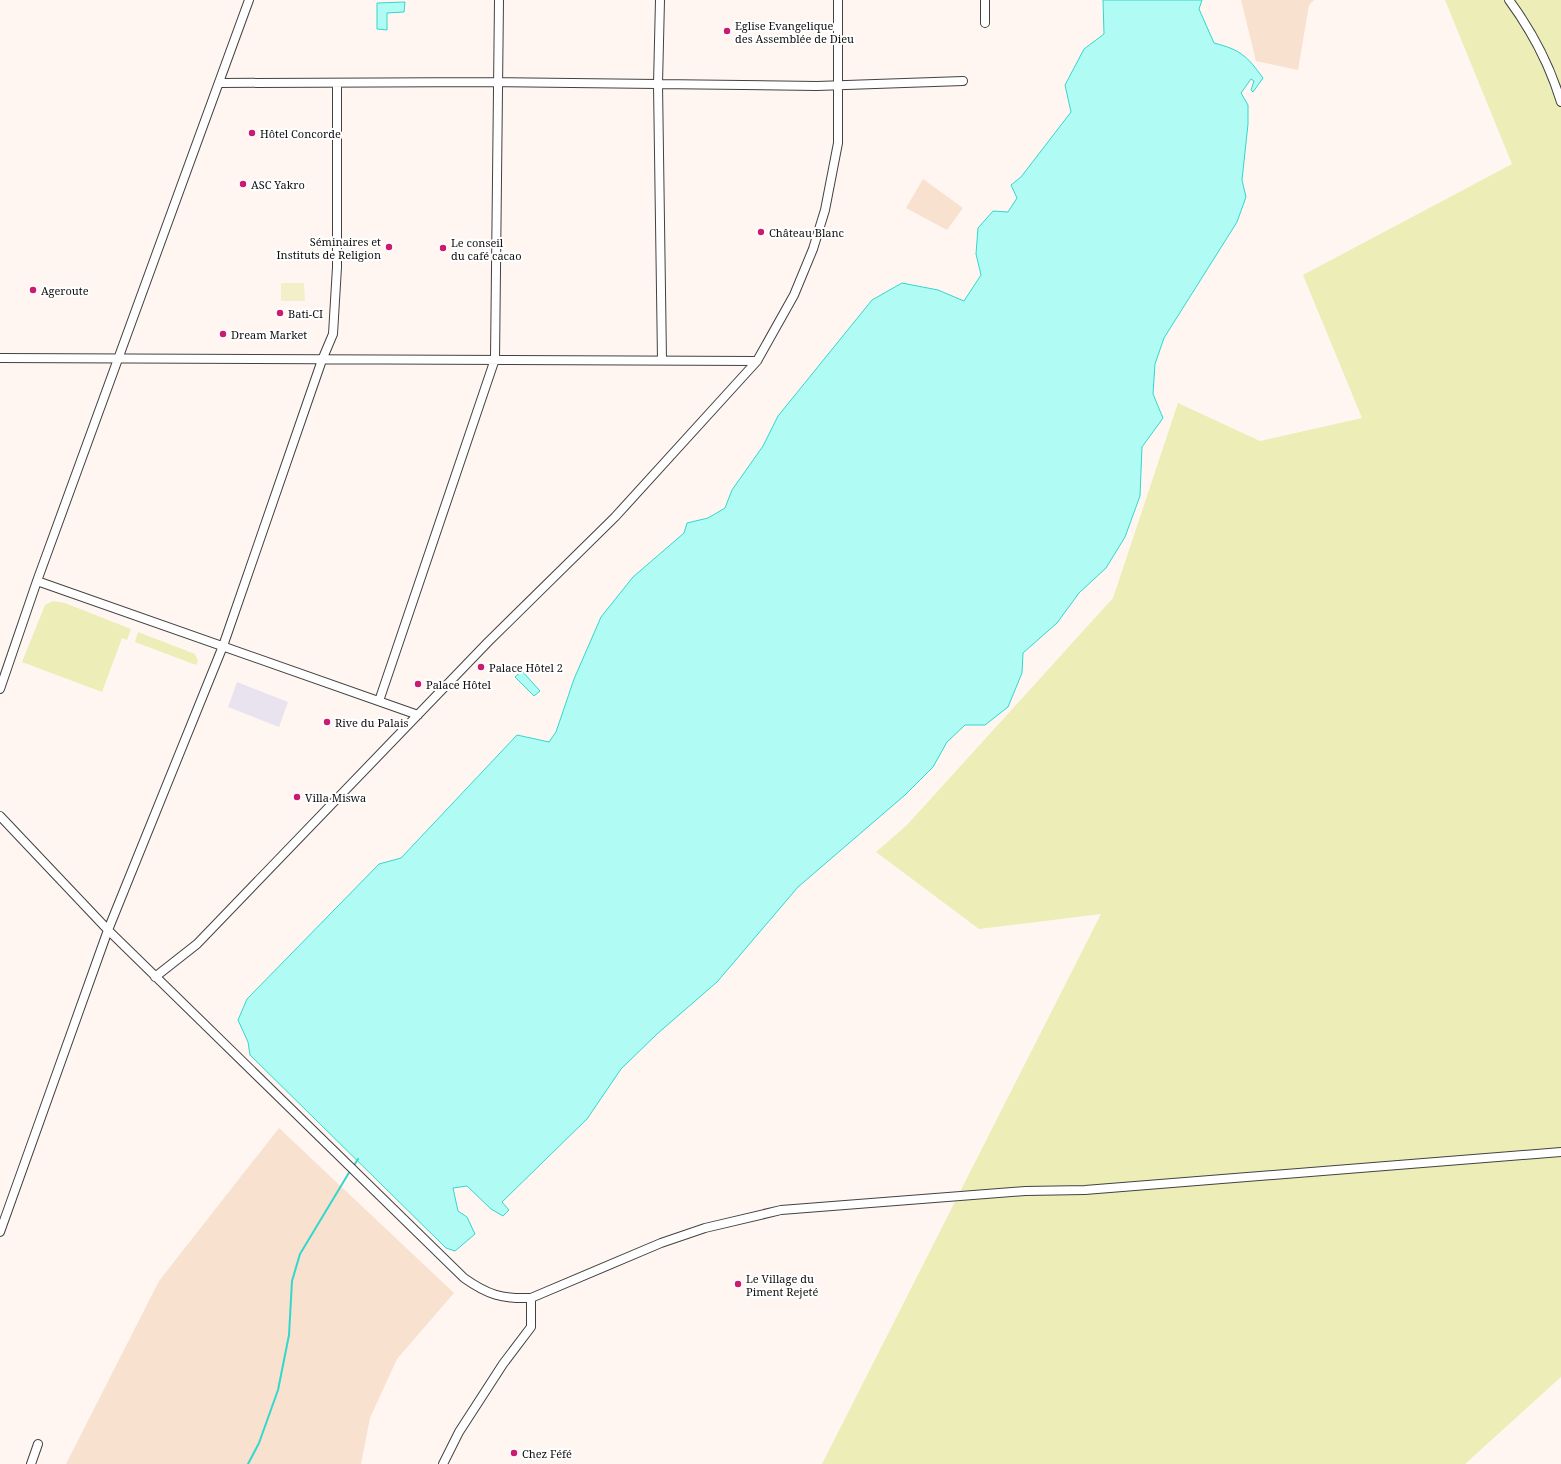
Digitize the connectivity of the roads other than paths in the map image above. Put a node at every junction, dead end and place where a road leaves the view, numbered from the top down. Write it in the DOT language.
graph roads {
  1 [pos="249,0"];
  2 [pos="499,0"];
  3 [pos="660,0"];
  4 [pos="838,0"];
  5 [pos="985,0"];
  6 [pos="1509,0"];
  7 [pos="985,22"];
  8 [pos="963,81"];
  9 [pos="498,82"];
  10 [pos="220,83"];
  11 [pos="337,84"];
  12 [pos="658,84"];
  13 [pos="838,86"];
  14 [pos="1561,102"];
  15 [pos="119,357"];
  16 [pos="0,358"];
  17 [pos="495,359"];
  18 [pos="322,360"];
  19 [pos="662,360"];
  20 [pos="757,361"];
  21 [pos="37,581"];
  22 [pos="223,646"];
  23 [pos="0,688"];
  24 [pos="379,701"];
  25 [pos="418,715"];
  26 [pos="0,816"];
  27 [pos="108,930"];
  28 [pos="156,977"];
  29 [pos="1561,1152"];
  30 [pos="0,1232"];
  31 [pos="531,1298"];
  32 [pos="38,1444"];
  33 [pos="31,1464"];
  34 [pos="443,1464"];
  1 -- 10 [label="street"];
  2 -- 9 [label="street"];
  3 -- 12 [label="street"];
  4 -- 13 [label="street"];
  5 -- 7 [label="street"];
  6 -- 14 [label="street"];
  8 -- 13 [label="street"];
  9 -- 11 [label="street"];
  9 -- 12 [label="street"];
  9 -- 17 [label="street"];
  10 -- 11 [label="street"];
  10 -- 15 [label="street"];
  11 -- 18 [label="street"];
  12 -- 13 [label="street"];
  12 -- 19 [label="street"];
  13 -- 20 [label="street"];
  15 -- 16 [label="street"];
  15 -- 18 [label="street"];
  15 -- 21 [label="street"];
  17 -- 18 [label="street"];
  17 -- 19 [label="street"];
  17 -- 24 [label="street"];
  18 -- 22 [label="street"];
  19 -- 20 [label="street"];
  20 -- 25 [label="street"];
  21 -- 22 [label="street"];
  21 -- 23 [label="street"];
  22 -- 24 [label="street"];
  22 -- 27 [label="street"];
  24 -- 25 [label="street"];
  25 -- 28 [label="street"];
  26 -- 27 [label="street"];
  27 -- 28 [label="street"];
  27 -- 30 [label="street"];
  28 -- 31 [label="street"];
  29 -- 31 [label="street"];
  31 -- 34 [label="street"];
  32 -- 33 [label="street"];
}
